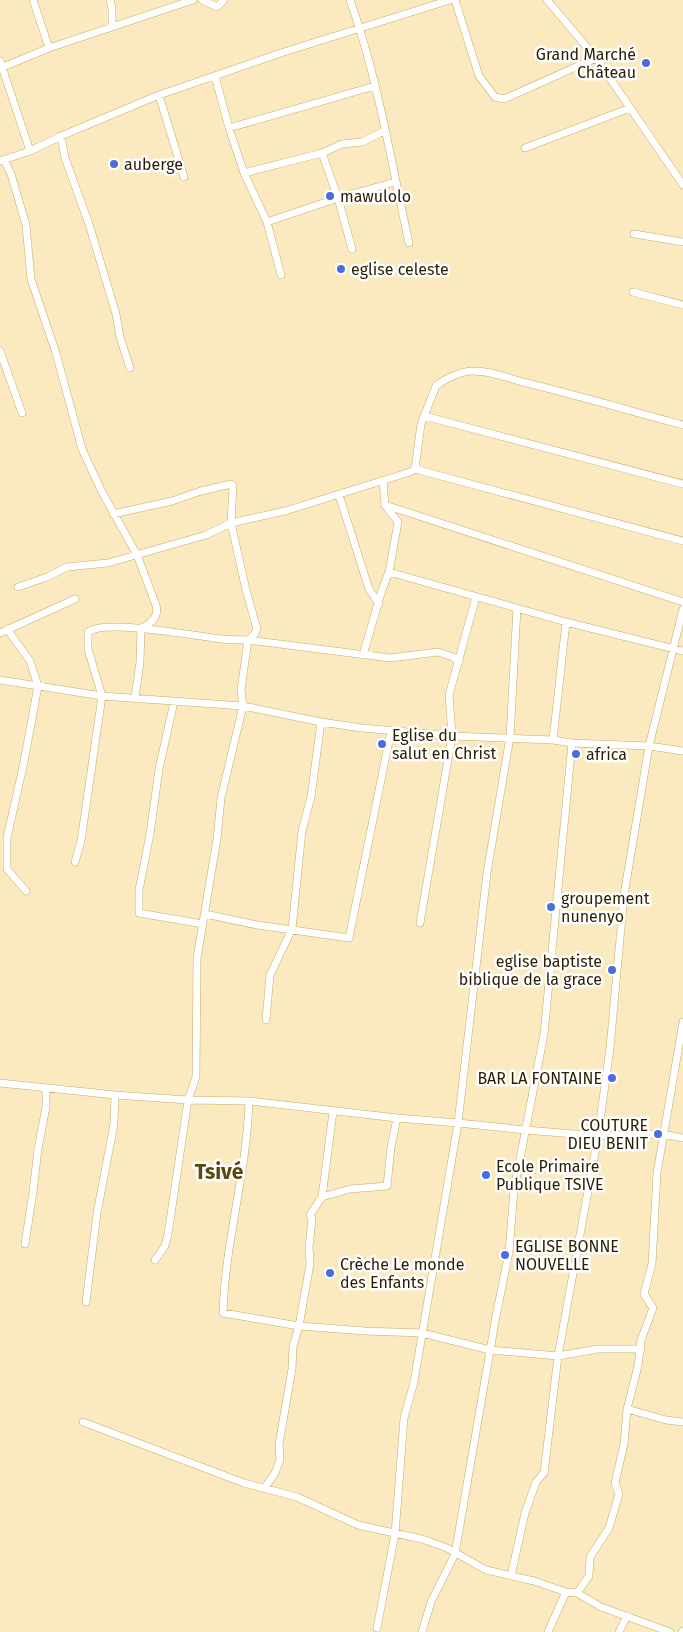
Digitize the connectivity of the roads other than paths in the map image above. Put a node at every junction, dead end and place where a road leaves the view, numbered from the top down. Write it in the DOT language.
graph roads {
  1 [pos="33,0"];
  2 [pos="110,0"];
  3 [pos="193,0"];
  4 [pos="202,0"];
  5 [pos="224,0"];
  6 [pos="350,0"];
  7 [pos="450,0"];
  8 [pos="455,0"];
  9 [pos="547,0"];
  10 [pos="112,27"];
  11 [pos="360,28"];
  12 [pos="49,48"];
  13 [pos="596,58"];
  14 [pos="1,64"];
  15 [pos="215,76"];
  16 [pos="375,86"];
  17 [pos="159,95"];
  18 [pos="630,108"];
  19 [pos="229,128"];
  20 [pos="384,131"];
  21 [pos="61,136"];
  22 [pos="526,148"];
  23 [pos="30,152"];
  24 [pos="322,153"];
  25 [pos="2,161"];
  26 [pos="244,173"];
  27 [pos="184,177"];
  28 [pos="395,182"];
  29 [pos="683,185"];
  30 [pos="338,198"];
  31 [pos="267,222"];
  32 [pos="634,234"];
  33 [pos="683,242"];
  34 [pos="409,243"];
  35 [pos="352,249"];
  36 [pos="281,275"];
  37 [pos="634,292"];
  38 [pos="683,305"];
  39 [pos="0,352"];
  40 [pos="130,368"];
  41 [pos="22,413"];
  42 [pos="424,416"];
  43 [pos="683,425"];
  44 [pos="415,469"];
  45 [pos="383,480"];
  46 [pos="683,484"];
  47 [pos="339,495"];
  48 [pos="385,505"];
  49 [pos="113,514"];
  50 [pos="231,523"];
  51 [pos="683,541"];
  52 [pos="137,555"];
  53 [pos="389,572"];
  54 [pos="18,587"];
  55 [pos="476,597"];
  56 [pos="75,599"];
  57 [pos="683,602"];
  58 [pos="379,604"];
  59 [pos="517,608"];
  60 [pos="683,609"];
  61 [pos="566,622"];
  62 [pos="141,628"];
  63 [pos="4,631"];
  64 [pos="248,640"];
  65 [pos="673,649"];
  66 [pos="683,651"];
  67 [pos="363,655"];
  68 [pos="459,662"];
  69 [pos="0,680"];
  70 [pos="38,686"];
  71 [pos="102,696"];
  72 [pos="135,698"];
  73 [pos="174,702"];
  74 [pos="243,706"];
  75 [pos="321,722"];
  76 [pos="391,731"];
  77 [pos="452,736"];
  78 [pos="510,737"];
  79 [pos="553,740"];
  80 [pos="572,744"];
  81 [pos="649,746"];
  82 [pos="683,751"];
  83 [pos="75,862"];
  84 [pos="26,891"];
  85 [pos="205,914"];
  86 [pos="203,924"];
  87 [pos="420,924"];
  88 [pos="292,929"];
  89 [pos="266,1020"];
  90 [pos="683,1022"];
  91 [pos="0,1083"];
  92 [pos="46,1089"];
  93 [pos="115,1095"];
  94 [pos="188,1100"];
  95 [pos="249,1101"];
  96 [pos="333,1112"];
  97 [pos="397,1118"];
  98 [pos="458,1122"];
  99 [pos="526,1130"];
  100 [pos="663,1134"];
  101 [pos="598,1136"];
  102 [pos="683,1138"];
  103 [pos="322,1197"];
  104 [pos="25,1244"];
  105 [pos="156,1260"];
  106 [pos="86,1302"];
  107 [pos="299,1326"];
  108 [pos="422,1333"];
  109 [pos="641,1349"];
  110 [pos="490,1350"];
  111 [pos="558,1356"];
  112 [pos="627,1409"];
  113 [pos="83,1422"];
  114 [pos="683,1422"];
  115 [pos="264,1490"];
  116 [pos="395,1534"];
  117 [pos="455,1554"];
  118 [pos="511,1576"];
  119 [pos="566,1592"];
  120 [pos="576,1593"];
  121 [pos="627,1616"];
  122 [pos="377,1628"];
  123 [pos="422,1632"];
  124 [pos="548,1632"];
  125 [pos="619,1632"];
  126 [pos="670,1632"];
  1 -- 12 [label="street"];
  2 -- 10 [label="street"];
  3 -- 10 [label="street"];
  4 -- 5 [label="street"];
  6 -- 11 [label="street"];
  7 -- 11 [label="street"];
  8 -- 13 [label="street"];
  9 -- 13 [label="street"];
  10 -- 12 [label="street"];
  11 -- 15 [label="street"];
  11 -- 16 [label="street"];
  12 -- 14 [label="street"];
  13 -- 18 [label="street"];
  14 -- 23 [label="street"];
  15 -- 17 [label="street"];
  15 -- 19 [label="street"];
  16 -- 19 [label="street"];
  16 -- 20 [label="street"];
  17 -- 21 [label="street"];
  17 -- 27 [label="street"];
  18 -- 22 [label="street"];
  18 -- 29 [label="street"];
  19 -- 26 [label="street"];
  20 -- 24 [label="street"];
  20 -- 28 [label="street"];
  21 -- 23 [label="street"];
  21 -- 40 [label="street"];
  23 -- 25 [label="street"];
  24 -- 26 [label="street"];
  24 -- 30 [label="street"];
  25 -- 49 [label="street"];
  26 -- 31 [label="street"];
  28 -- 30 [label="street"];
  28 -- 34 [label="street"];
  30 -- 31 [label="street"];
  30 -- 35 [label="street"];
  31 -- 36 [label="street"];
  32 -- 33 [label="street"];
  37 -- 38 [label="street"];
  39 -- 41 [label="street"];
  42 -- 43 [label="street"];
  42 -- 44 [label="street"];
  42 -- 46 [label="street"];
  44 -- 45 [label="street"];
  44 -- 51 [label="street"];
  45 -- 47 [label="street"];
  45 -- 48 [label="street"];
  47 -- 50 [label="street"];
  47 -- 58 [label="street"];
  48 -- 53 [label="street"];
  48 -- 57 [label="street"];
  49 -- 50 [label="street"];
  49 -- 52 [label="street"];
  50 -- 52 [label="street"];
  50 -- 64 [label="street"];
  52 -- 54 [label="street"];
  52 -- 62 [label="street"];
  53 -- 55 [label="street"];
  53 -- 58 [label="street"];
  55 -- 59 [label="street"];
  55 -- 68 [label="street"];
  56 -- 63 [label="street"];
  58 -- 67 [label="street"];
  59 -- 61 [label="street"];
  59 -- 78 [label="street"];
  60 -- 65 [label="street"];
  61 -- 65 [label="street"];
  61 -- 79 [label="street"];
  62 -- 64 [label="street"];
  62 -- 71 [label="street"];
  62 -- 72 [label="street"];
  63 -- 70 [label="street"];
  64 -- 67 [label="street"];
  64 -- 74 [label="street"];
  65 -- 66 [label="street"];
  65 -- 81 [label="street"];
  67 -- 68 [label="street"];
  68 -- 77 [label="street"];
  69 -- 70 [label="street"];
  70 -- 71 [label="street"];
  70 -- 84 [label="street"];
  71 -- 72 [label="street"];
  71 -- 83 [label="street"];
  72 -- 73 [label="street"];
  73 -- 74 [label="street"];
  73 -- 86 [label="street"];
  74 -- 75 [label="street"];
  74 -- 85 [label="street"];
  75 -- 76 [label="street"];
  75 -- 88 [label="street"];
  76 -- 77 [label="street"];
  76 -- 88 [label="street"];
  77 -- 78 [label="street"];
  77 -- 87 [label="street"];
  78 -- 79 [label="street"];
  78 -- 98 [label="street"];
  79 -- 80 [label="street"];
  80 -- 81 [label="street"];
  80 -- 99 [label="street"];
  81 -- 82 [label="street"];
  81 -- 101 [label="street"];
  85 -- 86 [label="street"];
  85 -- 88 [label="street"];
  86 -- 94 [label="street"];
  88 -- 89 [label="street"];
  90 -- 100 [label="street"];
  91 -- 92 [label="street"];
  92 -- 93 [label="street"];
  92 -- 104 [label="street"];
  93 -- 94 [label="street"];
  93 -- 106 [label="street"];
  94 -- 95 [label="street"];
  94 -- 105 [label="street"];
  95 -- 96 [label="street"];
  95 -- 107 [label="street"];
  96 -- 97 [label="street"];
  96 -- 103 [label="street"];
  97 -- 98 [label="street"];
  97 -- 103 [label="street"];
  98 -- 99 [label="street"];
  98 -- 108 [label="street"];
  99 -- 101 [label="street"];
  99 -- 110 [label="street"];
  100 -- 101 [label="street"];
  100 -- 102 [label="street"];
  100 -- 109 [label="street"];
  101 -- 111 [label="street"];
  103 -- 107 [label="street"];
  107 -- 108 [label="street"];
  107 -- 115 [label="street"];
  108 -- 110 [label="street"];
  108 -- 116 [label="street"];
  109 -- 111 [label="street"];
  109 -- 112 [label="street"];
  110 -- 111 [label="street"];
  110 -- 117 [label="street"];
  111 -- 118 [label="street"];
  112 -- 114 [label="street"];
  112 -- 120 [label="street"];
  113 -- 115 [label="street"];
  115 -- 116 [label="street"];
  116 -- 117 [label="street"];
  116 -- 122 [label="street"];
  117 -- 118 [label="street"];
  117 -- 123 [label="street"];
  118 -- 119 [label="street"];
  119 -- 120 [label="street"];
  119 -- 124 [label="street"];
  120 -- 121 [label="street"];
  121 -- 125 [label="street"];
  121 -- 126 [label="street"];
}
